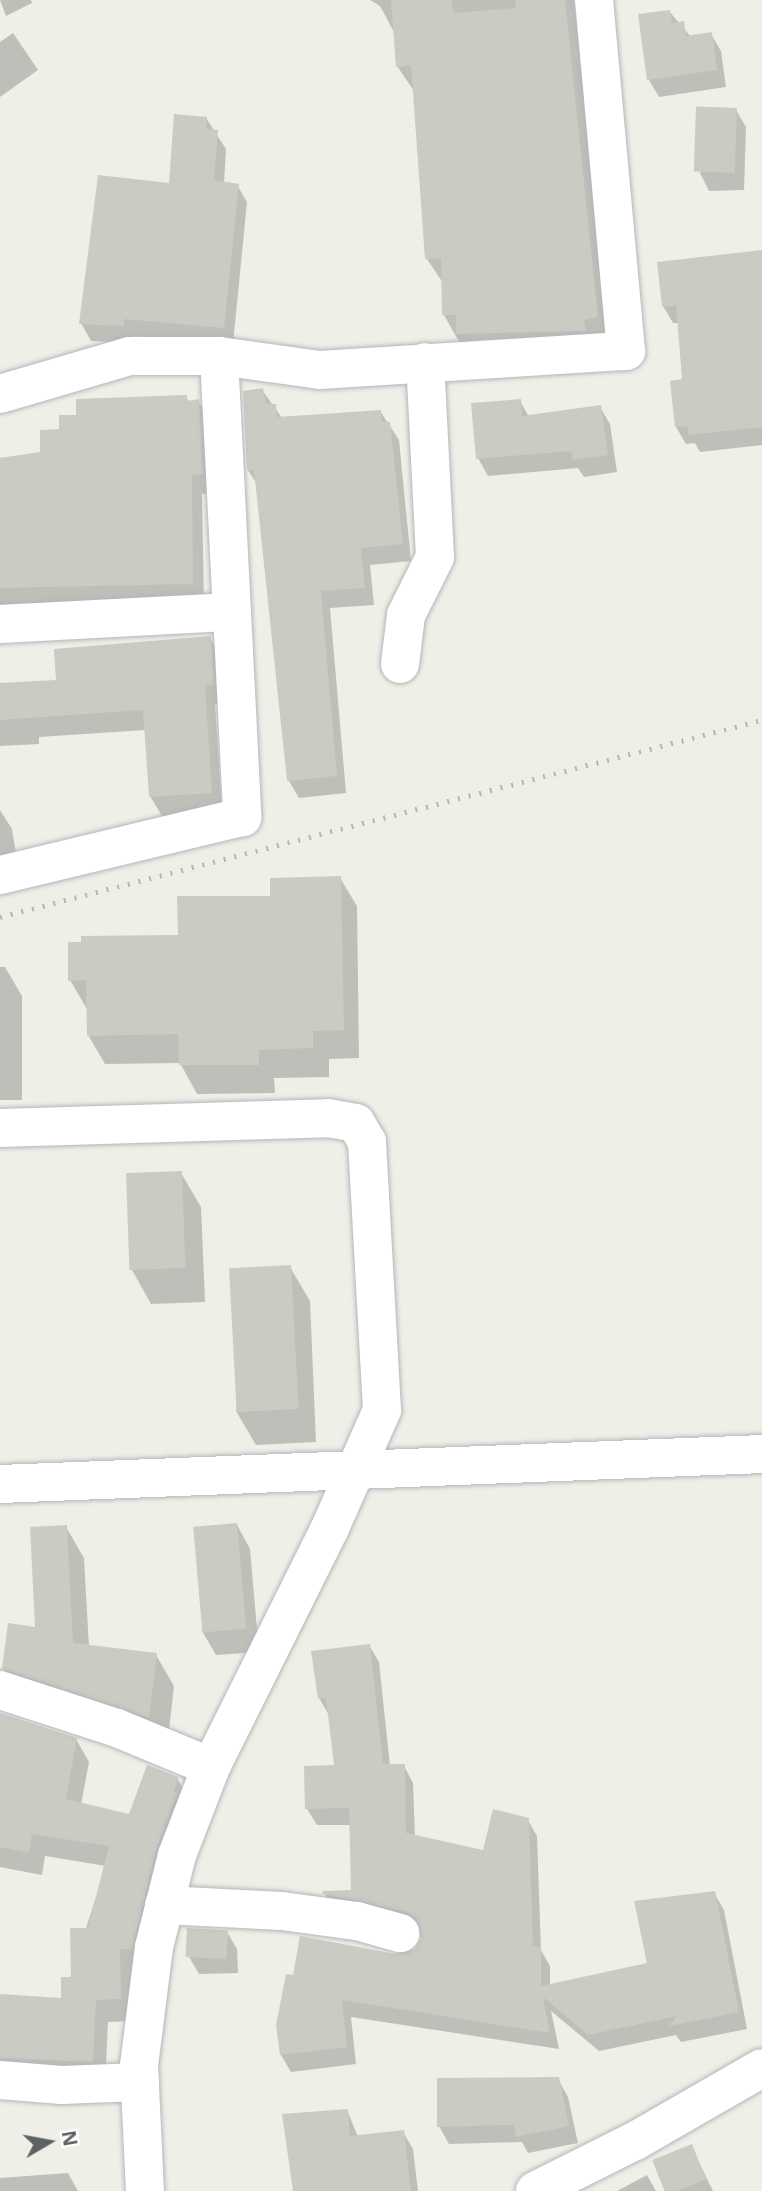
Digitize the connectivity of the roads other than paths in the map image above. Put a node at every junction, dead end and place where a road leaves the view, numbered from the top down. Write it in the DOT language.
graph roads {
  1 [pos="594,0"];
  2 [pos="219,356"];
  3 [pos="425,362"];
  4 [pos="0,394"];
  5 [pos="232,612"];
  6 [pos="0,624"];
  7 [pos="400,664"];
  8 [pos="0,875"];
  9 [pos="0,1128"];
  10 [pos="762,1454"];
  11 [pos="355,1471"];
  12 [pos="0,1484"];
  13 [pos="0,1690"];
  14 [pos="211,1767"];
  15 [pos="164,1905"];
  16 [pos="400,1933"];
  17 [pos="762,2068"];
  18 [pos="0,2080"];
  19 [pos="139,2082"];
  20 [pos="145,2191"];
  21 [pos="535,2191"];
  1 -- 3 [label="street"];
  2 -- 3 [label="street"];
  2 -- 4 [label="street"];
  2 -- 5 [label="street"];
  3 -- 7 [label="street"];
  5 -- 6 [label="street"];
  5 -- 8 [label="street"];
  9 -- 11 [label="street"];
  10 -- 11 [label="street"];
  11 -- 12 [label="street"];
  11 -- 14 [label="street"];
  13 -- 14 [label="street"];
  14 -- 15 [label="street"];
  15 -- 16 [label="street"];
  15 -- 19 [label="street"];
  17 -- 21 [label="street"];
  18 -- 19 [label="street"];
  19 -- 20 [label="street"];
}
